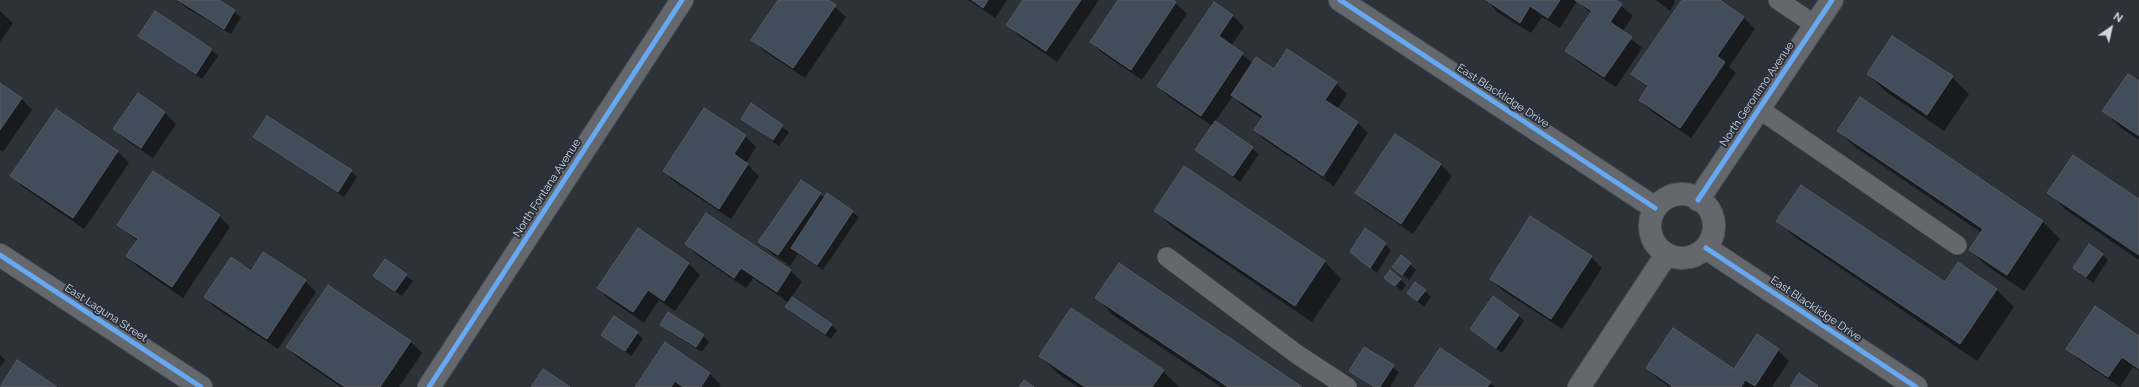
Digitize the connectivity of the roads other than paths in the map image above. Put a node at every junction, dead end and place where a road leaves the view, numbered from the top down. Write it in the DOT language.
graph roads {
  1 [pos="682,0"];
  2 [pos="1340,0"];
  3 [pos="1778,0"];
  4 [pos="1832,0"];
  5 [pos="1815,25"];
  6 [pos="1759,109"];
  7 [pos="1698,200"];
  8 [pos="1655,208"];
  9 [pos="1957,245"];
  10 [pos="1706,248"];
  11 [pos="0,255"];
  12 [pos="1666,255"];
  13 [pos="1167,258"];
  14 [pos="201,387"];
  15 [pos="429,387"];
  16 [pos="1346,387"];
  17 [pos="1579,387"];
  18 [pos="1916,387"];
  1 -- 15 [label="street, North Fontana Avenue"];
  2 -- 8 [label="street, East Blacklidge Drive"];
  3 -- 5 [label="lane"];
  4 -- 5 [label="street, North Geronimo Avenue"];
  5 -- 6 [label="street, North Geronimo Avenue"];
  6 -- 7 [label="street, North Geronimo Avenue"];
  6 -- 9 [label="lane"];
  7 -- 8 [label="street"];
  7 -- 10 [label="street"];
  8 -- 12 [label="street"];
  10 -- 12 [label="street"];
  10 -- 18 [label="street, East Blacklidge Drive"];
  11 -- 14 [label="street, East Laguna Street"];
  12 -- 17 [label="street"];
  13 -- 16 [label="lane"];
}
